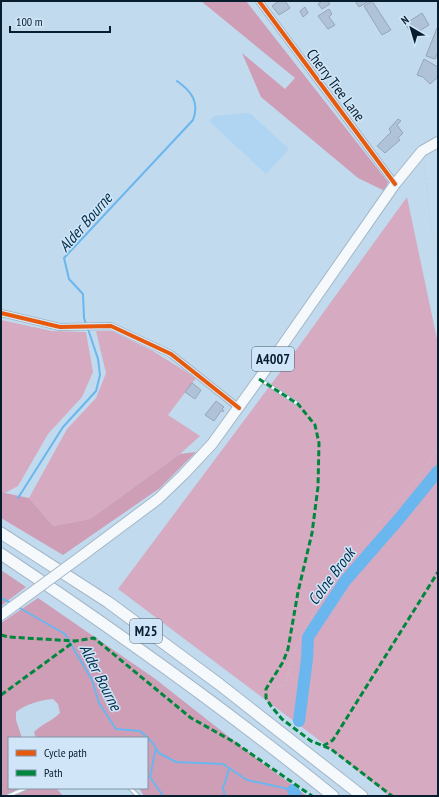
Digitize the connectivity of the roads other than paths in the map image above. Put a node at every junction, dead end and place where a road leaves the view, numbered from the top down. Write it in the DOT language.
graph roads {
  1 [pos="259,1"];
  2 [pos="438,142"];
  3 [pos="395,184"];
  4 [pos="1,313"];
  5 [pos="259,379"];
  6 [pos="298,404"];
  7 [pos="239,408"];
  8 [pos="1,533"];
  9 [pos="1,554"];
  10 [pos="1,615"];
  11 [pos="24,789"];
  12 [pos="8,796"];
  13 [pos="333,796"];
  14 [pos="362,796"];
  1 -- 3 [label="street, Cherry Tree Lane"];
  2 -- 3 [label="main road, A4007"];
  3 -- 5 [label="main road, A4007"];
  4 -- 7 [label="street"];
  5 -- 6 [label="lane"];
  5 -- 7 [label="main road, A4007"];
  7 -- 10 [label="main road, A4007, bridge"];
  8 -- 14 [label="highway, M25"];
  9 -- 13 [label="highway, M25"];
  11 -- 12 [label="lane"];
}
